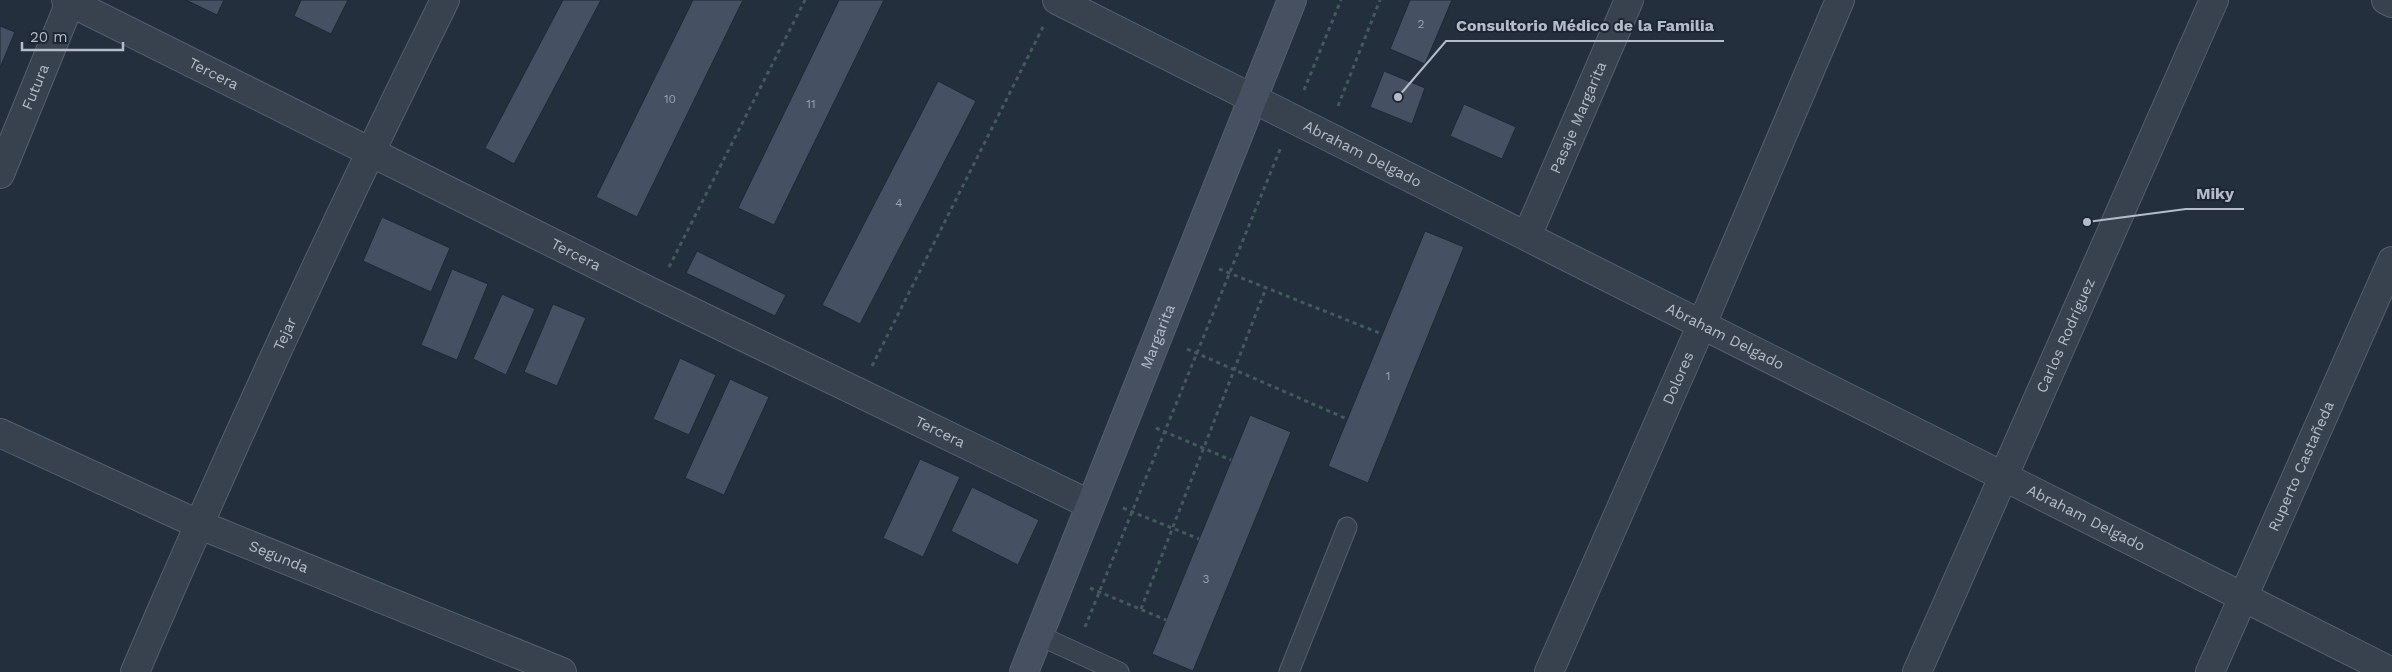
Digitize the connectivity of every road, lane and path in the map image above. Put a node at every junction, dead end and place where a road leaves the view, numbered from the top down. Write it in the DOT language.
graph roads {
  1 [pos="445,0"];
  2 [pos="805,0"];
  3 [pos="1057,0"];
  4 [pos="1292,0"];
  5 [pos="1341,0"];
  6 [pos="1380,0"];
  7 [pos="1629,0"];
  8 [pos="1840,0"];
  9 [pos="2214,0"];
  10 [pos="2386,0"];
  11 [pos="69,1"];
  12 [pos="2392,3"];
  13 [pos="1252,97"];
  14 [pos="1293,118"];
  15 [pos="1327,134"];
  16 [pos="370,152"];
  17 [pos="0,174"];
  18 [pos="1527,236"];
  19 [pos="1188,257"];
  20 [pos="2392,261"];
  21 [pos="1229,274"];
  22 [pos="1266,288"];
  23 [pos="655,294"];
  24 [pos="1702,324"];
  25 [pos="1382,334"];
  26 [pos="1156,336"];
  27 [pos="1197,354"];
  28 [pos="1234,370"];
  29 [pos="859,393"];
  30 [pos="1125,416"];
  31 [pos="1347,419"];
  32 [pos="1165,432"];
  33 [pos="0,433"];
  34 [pos="1204,448"];
  35 [pos="1231,460"];
  36 [pos="2004,477"];
  37 [pos="1091,500"];
  38 [pos="1132,512"];
  39 [pos="198,524"];
  40 [pos="1347,527"];
  41 [pos="1172,528"];
  42 [pos="1199,539"];
  43 [pos="1061,575"];
  44 [pos="1099,592"];
  45 [pos="2244,598"];
  46 [pos="1141,609"];
  47 [pos="1166,620"];
  48 [pos="1038,635"];
  49 [pos="1075,652"];
  50 [pos="135,672"];
  51 [pos="562,672"];
  52 [pos="1024,672"];
  53 [pos="1119,672"];
  54 [pos="1290,672"];
  55 [pos="1549,672"];
  56 [pos="1917,672"];
  57 [pos="2210,672"];
  58 [pos="2392,672"];
  1 -- 16 [label="street, Tejar"];
  2 -- 23 [label="path"];
  3 -- 13 [label="street, Abraham Delgado"];
  3 -- 29 [label="path"];
  4 -- 13 [label="main road, Margarita"];
  5 -- 14 [label="path"];
  6 -- 15 [label="path"];
  7 -- 18 [label="street, Pasaje Margarita"];
  8 -- 24 [label="street, Dolores"];
  9 -- 36 [label="street, Carlos Rodríguez"];
  10 -- 12 [label="street"];
  11 -- 16 [label="street, Tercera"];
  11 -- 17 [label="street, Futura"];
  13 -- 14 [label="street, Abraham Delgado"];
  13 -- 19 [label="main road, Margarita"];
  14 -- 15 [label="street, Abraham Delgado"];
  14 -- 21 [label="path"];
  15 -- 18 [label="street, Abraham Delgado"];
  16 -- 23 [label="street, Tercera"];
  16 -- 39 [label="street, Tejar"];
  18 -- 24 [label="street, Abraham Delgado"];
  19 -- 21 [label="path"];
  19 -- 26 [label="main road, Margarita"];
  20 -- 45 [label="street, Ruperto Castañeda"];
  21 -- 22 [label="path"];
  21 -- 27 [label="path"];
  22 -- 25 [label="path"];
  22 -- 28 [label="path"];
  23 -- 29 [label="street, Tercera"];
  24 -- 36 [label="street, Abraham Delgado"];
  24 -- 55 [label="street, Dolores"];
  26 -- 27 [label="path"];
  26 -- 30 [label="main road, Margarita"];
  27 -- 28 [label="path"];
  27 -- 32 [label="path"];
  28 -- 31 [label="path"];
  28 -- 34 [label="path"];
  29 -- 37 [label="street, Tercera"];
  30 -- 32 [label="path"];
  30 -- 37 [label="main road, Margarita"];
  32 -- 34 [label="path"];
  32 -- 38 [label="path"];
  33 -- 39 [label="street, Segunda"];
  34 -- 35 [label="path"];
  34 -- 41 [label="path"];
  36 -- 45 [label="street, Abraham Delgado"];
  36 -- 56 [label="street, Carlos Rodríguez"];
  37 -- 38 [label="path"];
  37 -- 43 [label="main road, Margarita"];
  38 -- 41 [label="path"];
  38 -- 44 [label="path"];
  39 -- 50 [label="street, Tejar"];
  39 -- 51 [label="street, Segunda"];
  40 -- 54 [label="lane"];
  41 -- 42 [label="path"];
  41 -- 46 [label="path"];
  43 -- 44 [label="path"];
  43 -- 48 [label="main road, Margarita"];
  44 -- 46 [label="path"];
  44 -- 49 [label="path"];
  45 -- 57 [label="street, Ruperto Castañeda"];
  45 -- 58 [label="street, Abraham Delgado"];
  46 -- 47 [label="path"];
  48 -- 49 [label="lane"];
  48 -- 52 [label="main road, Margarita"];
  49 -- 53 [label="lane"];
}
